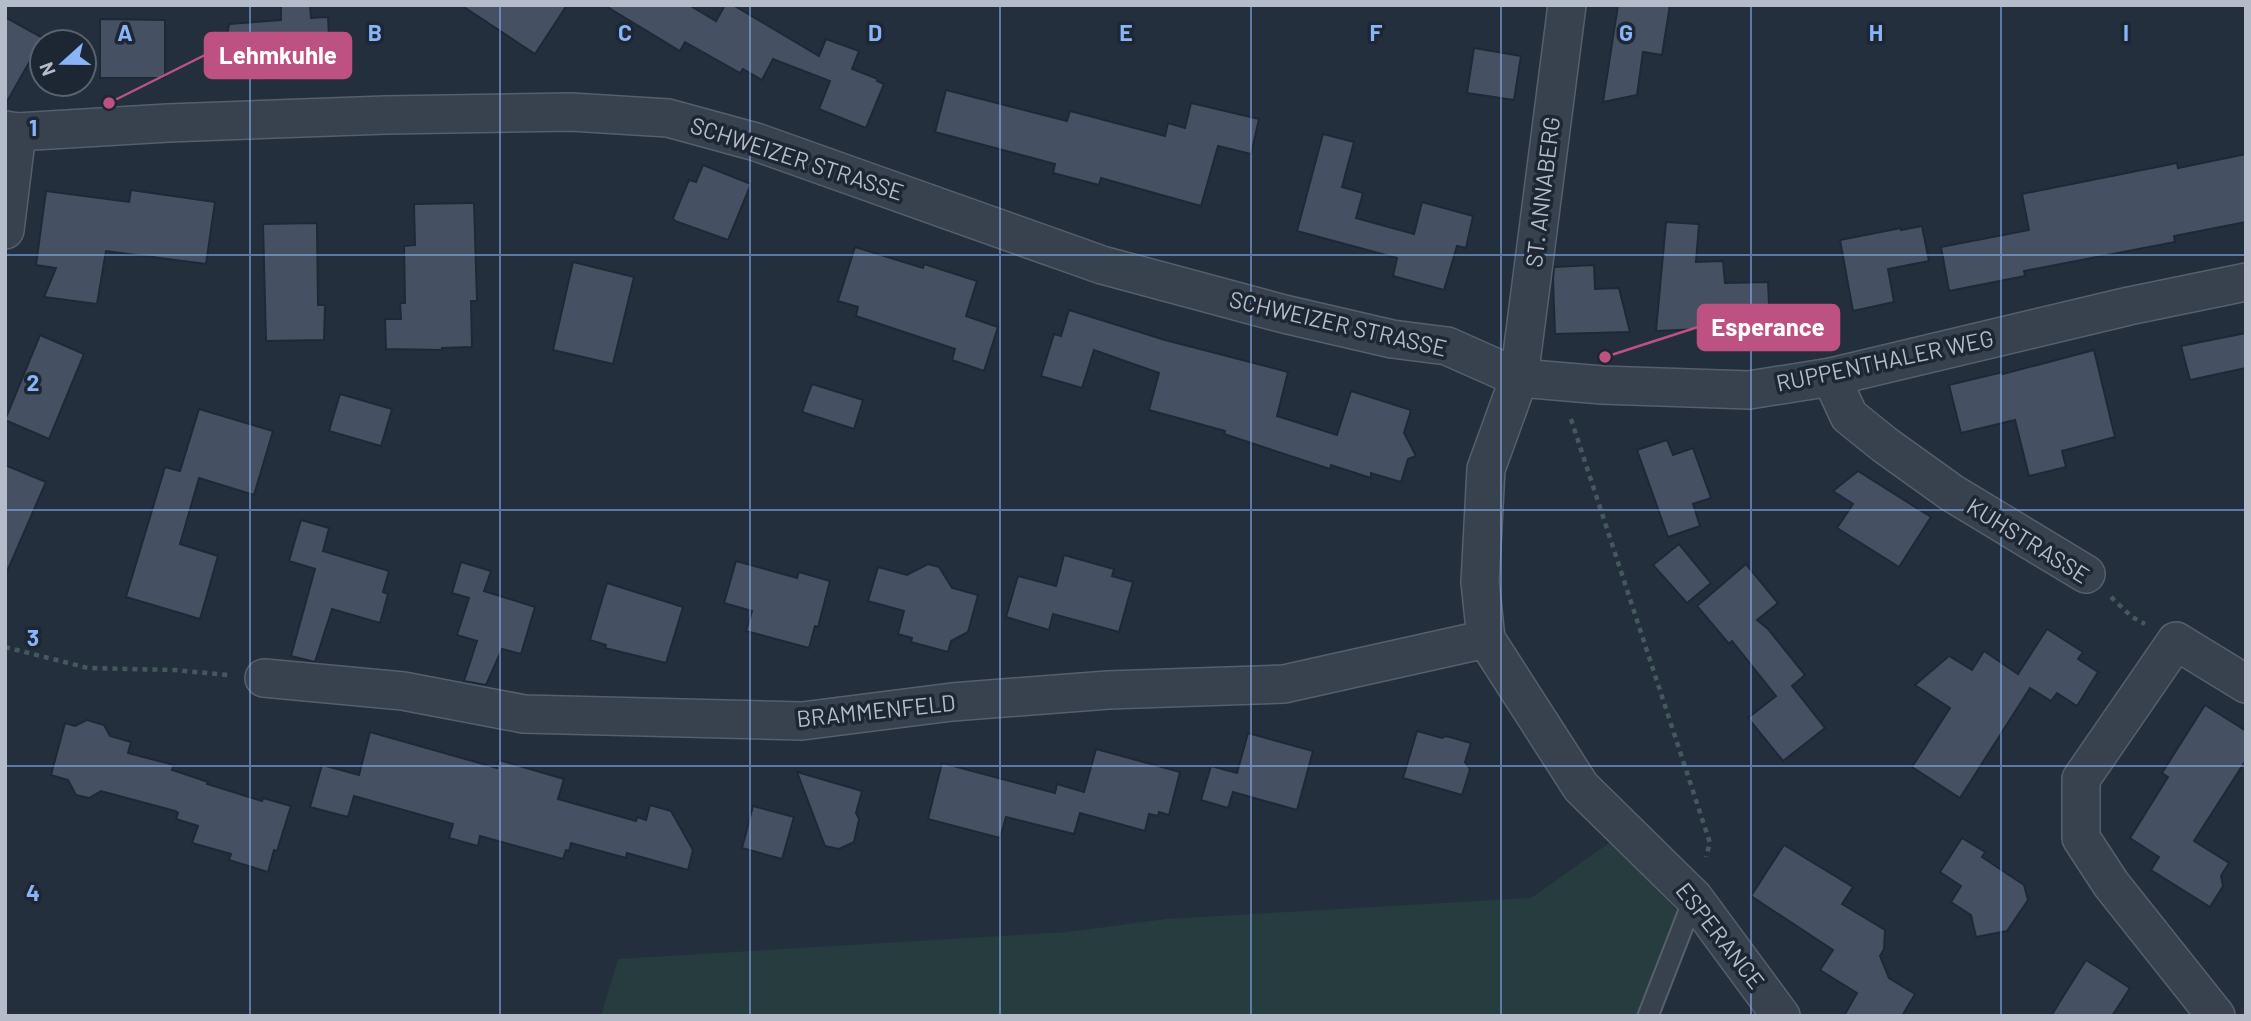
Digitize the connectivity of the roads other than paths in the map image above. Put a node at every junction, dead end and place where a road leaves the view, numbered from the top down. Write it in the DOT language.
graph roads {
  1 [pos="1567,5"];
  2 [pos="11,131"];
  3 [pos="5,230"];
  4 [pos="2246,282"];
  5 [pos="1831,377"];
  6 [pos="1519,378"];
  7 [pos="2086,574"];
  8 [pos="1486,639"];
  9 [pos="264,678"];
  10 [pos="2246,684"];
  11 [pos="1694,898"];
  12 [pos="1648,1016"];
  13 [pos="1782,1016"];
  14 [pos="2216,1016"];
  1 -- 6 [label="street, ST. ANNABERG"];
  2 -- 3 [label="street"];
  2 -- 6 [label="street, SCHWEIZER STRASSE"];
  4 -- 5 [label="street, RUPPENTHALER WEG"];
  5 -- 6 [label="street, RUPPENTHALER WEG"];
  5 -- 7 [label="street, KUHSTRASSE"];
  6 -- 8 [label="street, ESPERANCE"];
  8 -- 9 [label="street, BRAMMENFELD"];
  8 -- 11 [label="street, ESPERANCE"];
  10 -- 14 [label="street"];
  11 -- 12 [label="lane"];
  11 -- 13 [label="street, ESPERANCE"];
}
